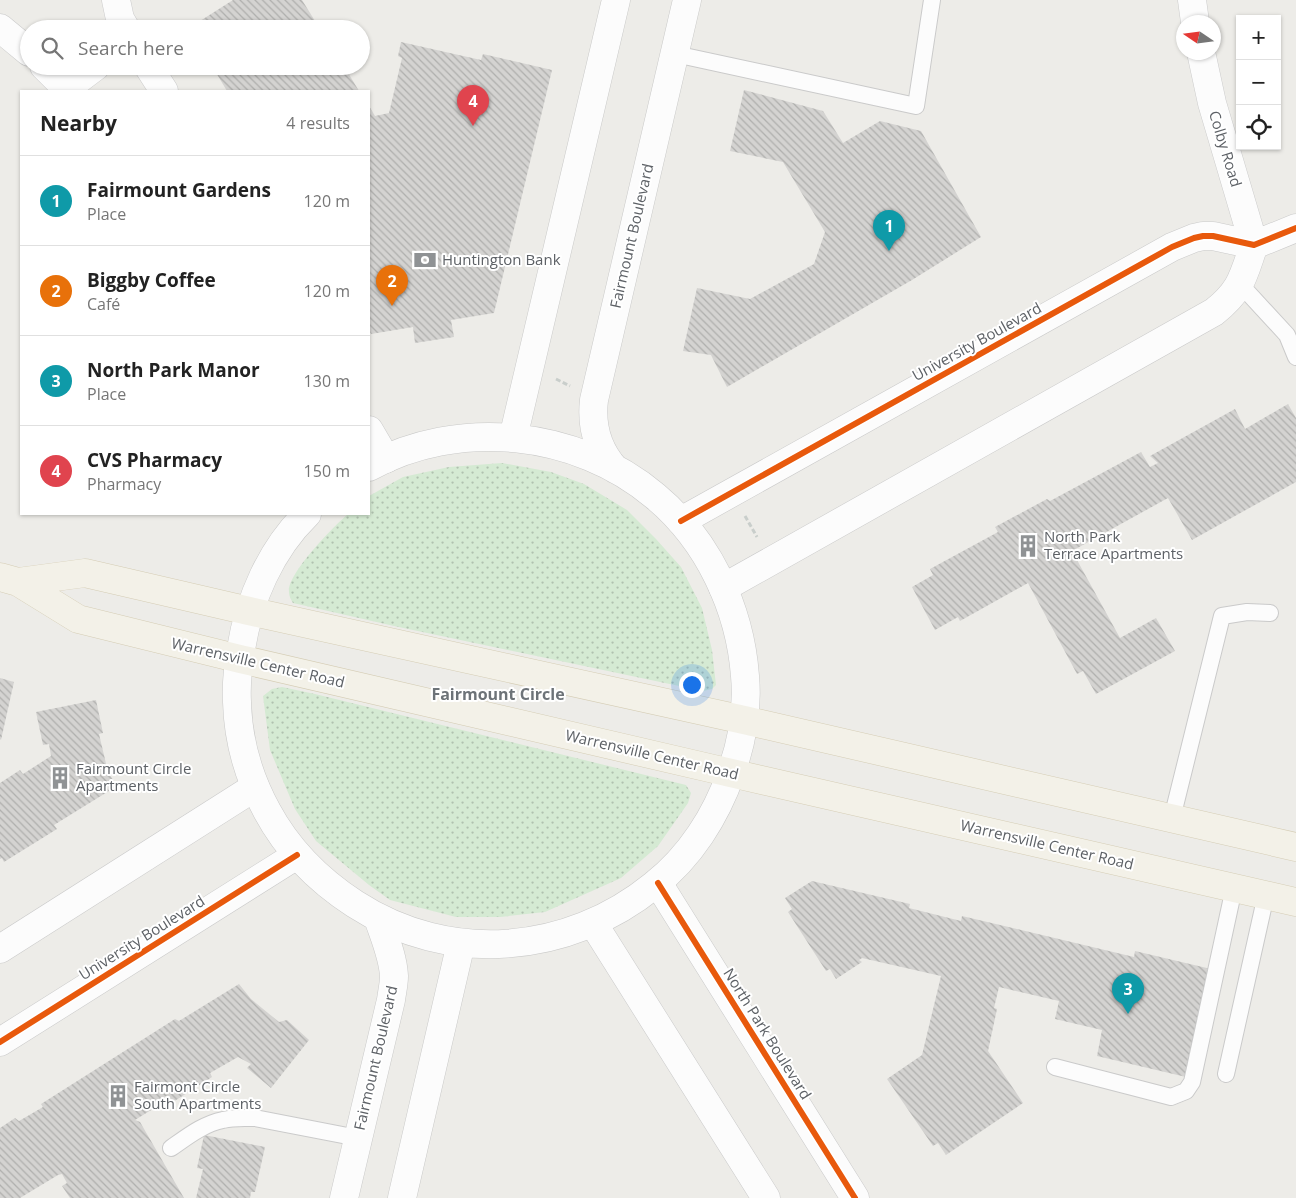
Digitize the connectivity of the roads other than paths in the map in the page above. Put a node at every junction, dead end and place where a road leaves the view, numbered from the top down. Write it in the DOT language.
graph roads {
  1 [pos="116,0"];
  2 [pos="616,0"];
  3 [pos="687,0"];
  4 [pos="932,0"];
  5 [pos="1192,0"];
  6 [pos="1194,15"];
  7 [pos="121,20"];
  8 [pos="0,28"];
  9 [pos="20,45"];
  10 [pos="675,54"];
  11 [pos="1203,60"];
  12 [pos="53,75"];
  13 [pos="86,75"];
  14 [pos="154,75"];
  15 [pos="68,90"];
  16 [pos="163,90"];
  17 [pos="1296,228"];
  18 [pos="1254,244"];
  19 [pos="1240,284"];
  20 [pos="1296,357"];
  21 [pos="370,434"];
  22 [pos="513,438"];
  23 [pos="377,463"];
  24 [pos="615,469"];
  25 [pos="306,515"];
  26 [pos="681,521"];
  27 [pos="9,580"];
  28 [pos="723,588"];
  29 [pos="249,611"];
  30 [pos="1270,613"];
  31 [pos="240,659"];
  32 [pos="744,720"];
  33 [pos="731,773"];
  34 [pos="255,787"];
  35 [pos="1172,818"];
  36 [pos="1296,846"];
  37 [pos="297,855"];
  38 [pos="658,883"];
  39 [pos="1234,888"];
  40 [pos="1266,895"];
  41 [pos="1296,902"];
  42 [pos="378,918"];
  43 [pos="593,923"];
  44 [pos="461,943"];
  45 [pos="0,949"];
  46 [pos="0,1042"];
  47 [pos="1055,1067"];
  48 [pos="1226,1074"];
  49 [pos="358,1138"];
  50 [pos="171,1148"];
  51 [pos="344,1198"];
  52 [pos="402,1198"];
  53 [pos="766,1198"];
  54 [pos="855,1198"];
  1 -- 7 [label="street"];
  2 -- 22 [label="street"];
  3 -- 10 [label="street, Fairmount Boulevard"];
  4 -- 10 [label="lane"];
  5 -- 6 [label="street"];
  8 -- 9 [label="street"];
  10 -- 24 [label="street, Fairmount Boulevard"];
  11 -- 18 [label="street, Colby Road"];
  12 -- 15 [label="street"];
  13 -- 15 [label="street"];
  14 -- 16 [label="street"];
  17 -- 18 [label="street"];
  18 -- 19 [label="street"];
  18 -- 26 [label="street, University Boulevard"];
  19 -- 20 [label="lane"];
  19 -- 28 [label="street"];
  21 -- 23 [label="street"];
  22 -- 23 [label="street"];
  22 -- 24 [label="street"];
  24 -- 26 [label="street"];
  25 -- 29 [label="street"];
  26 -- 28 [label="street"];
  27 -- 29 [label="main road, Warrensville Center Road"];
  27 -- 31 [label="main road, Warrensville Center Road"];
  28 -- 32 [label="street"];
  29 -- 31 [label="street"];
  29 -- 32 [label="main road, Warrensville Center Road"];
  30 -- 35 [label="lane"];
  31 -- 33 [label="main road, Warrensville Center Road"];
  31 -- 34 [label="street"];
  32 -- 33 [label="street"];
  32 -- 35 [label="main road, Warrensville Center Road"];
  33 -- 38 [label="street"];
  33 -- 39 [label="main road, Warrensville Center Road"];
  34 -- 37 [label="street"];
  34 -- 45 [label="street"];
  35 -- 36 [label="main road, Warrensville Center Road"];
  37 -- 42 [label="street"];
  37 -- 46 [label="street, University Boulevard"];
  38 -- 43 [label="street"];
  38 -- 54 [label="street, North Park Boulevard"];
  39 -- 40 [label="main road, Warrensville Center Road"];
  39 -- 47 [label="lane"];
  40 -- 41 [label="main road, Warrensville Center Road"];
  40 -- 48 [label="lane"];
  42 -- 44 [label="street"];
  42 -- 49 [label="street, Fairmount Boulevard"];
  43 -- 44 [label="street"];
  43 -- 53 [label="street"];
  44 -- 52 [label="street"];
  49 -- 50 [label="lane"];
  49 -- 51 [label="street, Fairmount Boulevard"];
}
